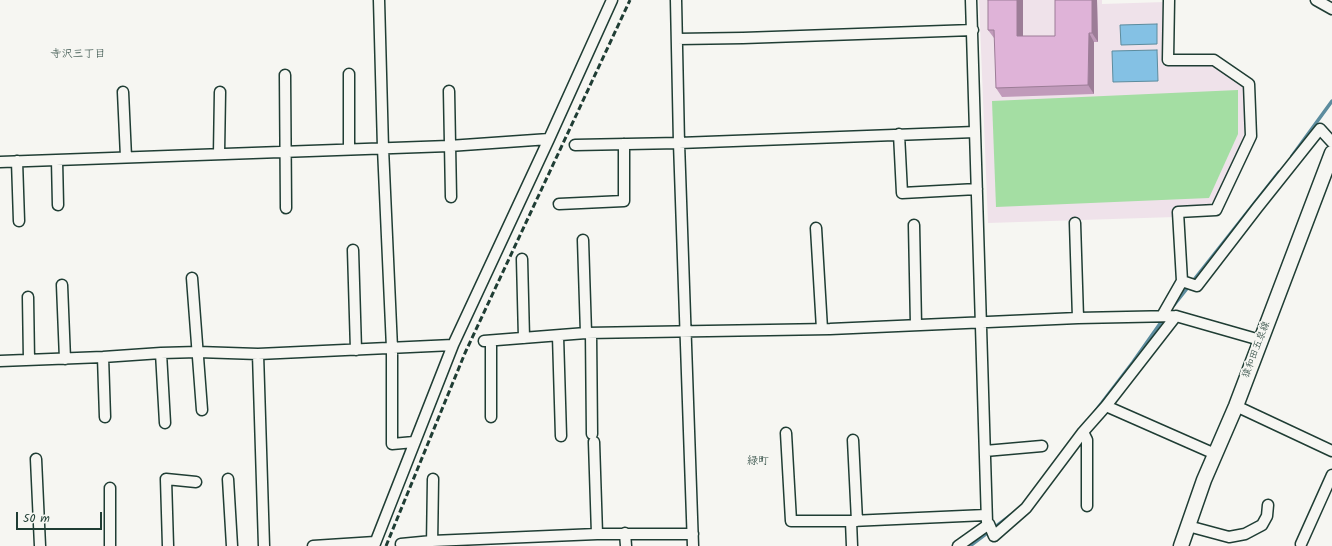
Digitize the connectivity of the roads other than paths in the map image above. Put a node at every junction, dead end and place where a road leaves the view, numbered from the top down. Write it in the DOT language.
graph roads {
  1 [pos="379,0"];
  2 [pos="612,0"];
  3 [pos="676,0"];
  4 [pos="971,0"];
  5 [pos="1169,0"];
  6 [pos="1316,0"];
  7 [pos="1332,9"];
  8 [pos="972,30"];
  9 [pos="677,39"];
  10 [pos="349,74"];
  11 [pos="285,75"];
  12 [pos="449,91"];
  13 [pos="123,92"];
  14 [pos="220,92"];
  15 [pos="975,132"];
  16 [pos="899,134"];
  17 [pos="549,139"];
  18 [pos="1332,142"];
  19 [pos="678,143"];
  20 [pos="624,144"];
  21 [pos="575,145"];
  22 [pos="449,146"];
  23 [pos="383,148"];
  24 [pos="349,149"];
  25 [pos="285,152"];
  26 [pos="1332,153"];
  27 [pos="220,154"];
  28 [pos="126,157"];
  29 [pos="57,160"];
  30 [pos="17,161"];
  31 [pos="0,162"];
  32 [pos="977,189"];
  33 [pos="451,197"];
  34 [pos="560,204"];
  35 [pos="58,205"];
  36 [pos="286,208"];
  37 [pos="19,221"];
  38 [pos="1075,223"];
  39 [pos="914,225"];
  40 [pos="816,228"];
  41 [pos="583,240"];
  42 [pos="352,250"];
  43 [pos="522,259"];
  44 [pos="192,278"];
  45 [pos="1182,281"];
  46 [pos="62,285"];
  47 [pos="28,297"];
  48 [pos="1162,316"];
  49 [pos="1176,316"];
  50 [pos="1078,318"];
  51 [pos="981,322"];
  52 [pos="916,325"];
  53 [pos="822,329"];
  54 [pos="686,332"];
  55 [pos="589,333"];
  56 [pos="558,336"];
  57 [pos="524,338"];
  58 [pos="1260,340"];
  59 [pos="453,345"];
  60 [pos="392,348"];
  61 [pos="356,350"];
  62 [pos="198,352"];
  63 [pos="161,353"];
  64 [pos="258,354"];
  65 [pos="103,357"];
  66 [pos="65,359"];
  67 [pos="29,360"];
  68 [pos="0,361"];
  69 [pos="1106,406"];
  70 [pos="1236,406"];
  71 [pos="202,410"];
  72 [pos="106,417"];
  73 [pos="491,417"];
  74 [pos="165,423"];
  75 [pos="1083,432"];
  76 [pos="786,433"];
  77 [pos="560,436"];
  78 [pos="853,440"];
  79 [pos="414,442"];
  80 [pos="1042,446"];
  81 [pos="985,451"];
  82 [pos="1332,451"];
  83 [pos="1215,454"];
  84 [pos="36,459"];
  85 [pos="1332,475"];
  86 [pos="228,479"];
  87 [pos="433,479"];
  88 [pos="196,482"];
  89 [pos="110,488"];
  90 [pos="1268,505"];
  91 [pos="1087,506"];
  92 [pos="988,519"];
  93 [pos="854,521"];
  94 [pos="1188,526"];
  95 [pos="625,533"];
  96 [pos="598,534"];
  97 [pos="692,534"];
  98 [pos="432,543"];
  99 [pos="374,544"];
  100 [pos="401,544"];
  101 [pos="1301,544"];
  102 [pos="40,546"];
  103 [pos="110,546"];
  104 [pos="168,546"];
  105 [pos="232,546"];
  106 [pos="264,546"];
  107 [pos="313,546"];
  108 [pos="626,546"];
  109 [pos="693,546"];
  110 [pos="852,546"];
  111 [pos="958,546"];
  112 [pos="1182,546"];
  1 -- 23 [label="street"];
  2 -- 17 [label="street"];
  3 -- 9 [label="street"];
  4 -- 8 [label="street"];
  5 -- 45 [label="street"];
  6 -- 7 [label="street"];
  8 -- 9 [label="street"];
  8 -- 15 [label="street"];
  9 -- 19 [label="street"];
  10 -- 24 [label="street"];
  11 -- 25 [label="street"];
  12 -- 22 [label="street"];
  13 -- 28 [label="street"];
  14 -- 27 [label="street"];
  15 -- 16 [label="street"];
  15 -- 32 [label="street"];
  16 -- 19 [label="street"];
  16 -- 32 [label="street"];
  17 -- 22 [label="street"];
  17 -- 59 [label="street"];
  18 -- 45 [label="street"];
  19 -- 20 [label="street"];
  19 -- 54 [label="street"];
  20 -- 21 [label="street"];
  20 -- 34 [label="street"];
  22 -- 23 [label="street"];
  22 -- 33 [label="street"];
  23 -- 24 [label="street"];
  23 -- 60 [label="street"];
  24 -- 25 [label="street"];
  25 -- 27 [label="street"];
  25 -- 36 [label="street"];
  26 -- 58 [label="main road, 猿和田五泉線"];
  27 -- 28 [label="street"];
  28 -- 29 [label="street"];
  29 -- 30 [label="street"];
  29 -- 35 [label="street"];
  30 -- 31 [label="street"];
  30 -- 37 [label="street"];
  32 -- 51 [label="street"];
  38 -- 50 [label="street"];
  39 -- 52 [label="street"];
  40 -- 53 [label="street"];
  41 -- 55 [label="street"];
  42 -- 61 [label="street"];
  43 -- 57 [label="street"];
  44 -- 62 [label="street"];
  45 -- 48 [label="street"];
  46 -- 66 [label="street"];
  47 -- 67 [label="street"];
  48 -- 49 [label="street"];
  48 -- 50 [label="street"];
  49 -- 58 [label="street"];
  49 -- 69 [label="street"];
  50 -- 51 [label="street"];
  51 -- 52 [label="street"];
  51 -- 81 [label="street"];
  52 -- 53 [label="street"];
  53 -- 54 [label="street"];
  54 -- 55 [label="street"];
  54 -- 97 [label="street"];
  55 -- 56 [label="street"];
  55 -- 96 [label="street"];
  56 -- 57 [label="street"];
  56 -- 77 [label="street"];
  57 -- 73 [label="street"];
  58 -- 70 [label="main road, 猿和田五泉線"];
  59 -- 60 [label="street"];
  59 -- 79 [label="street"];
  60 -- 61 [label="street"];
  60 -- 79 [label="street"];
  61 -- 64 [label="street"];
  62 -- 63 [label="street"];
  62 -- 64 [label="street"];
  62 -- 71 [label="street"];
  63 -- 65 [label="street"];
  63 -- 74 [label="street"];
  64 -- 106 [label="street"];
  65 -- 66 [label="street"];
  65 -- 72 [label="street"];
  66 -- 67 [label="street"];
  67 -- 68 [label="street"];
  69 -- 75 [label="street"];
  69 -- 83 [label="street"];
  70 -- 82 [label="street"];
  70 -- 83 [label="main road, 猿和田五泉線"];
  75 -- 91 [label="street"];
  75 -- 92 [label="street"];
  76 -- 93 [label="street"];
  78 -- 93 [label="street"];
  79 -- 99 [label="street"];
  80 -- 81 [label="street"];
  81 -- 92 [label="street"];
  83 -- 94 [label="main road, 猿和田五泉線"];
  84 -- 102 [label="street"];
  85 -- 101 [label="street"];
  86 -- 105 [label="street"];
  87 -- 98 [label="street"];
  88 -- 104 [label="street"];
  89 -- 103 [label="street"];
  90 -- 94 [label="street"];
  92 -- 93 [label="street"];
  92 -- 111 [label="street"];
  93 -- 110 [label="street"];
  94 -- 112 [label="main road, 猿和田五泉線"];
  95 -- 96 [label="street"];
  95 -- 97 [label="street"];
  95 -- 108 [label="street"];
  96 -- 98 [label="street"];
  97 -- 109 [label="street"];
  98 -- 100 [label="street"];
  99 -- 107 [label="street"];
}
